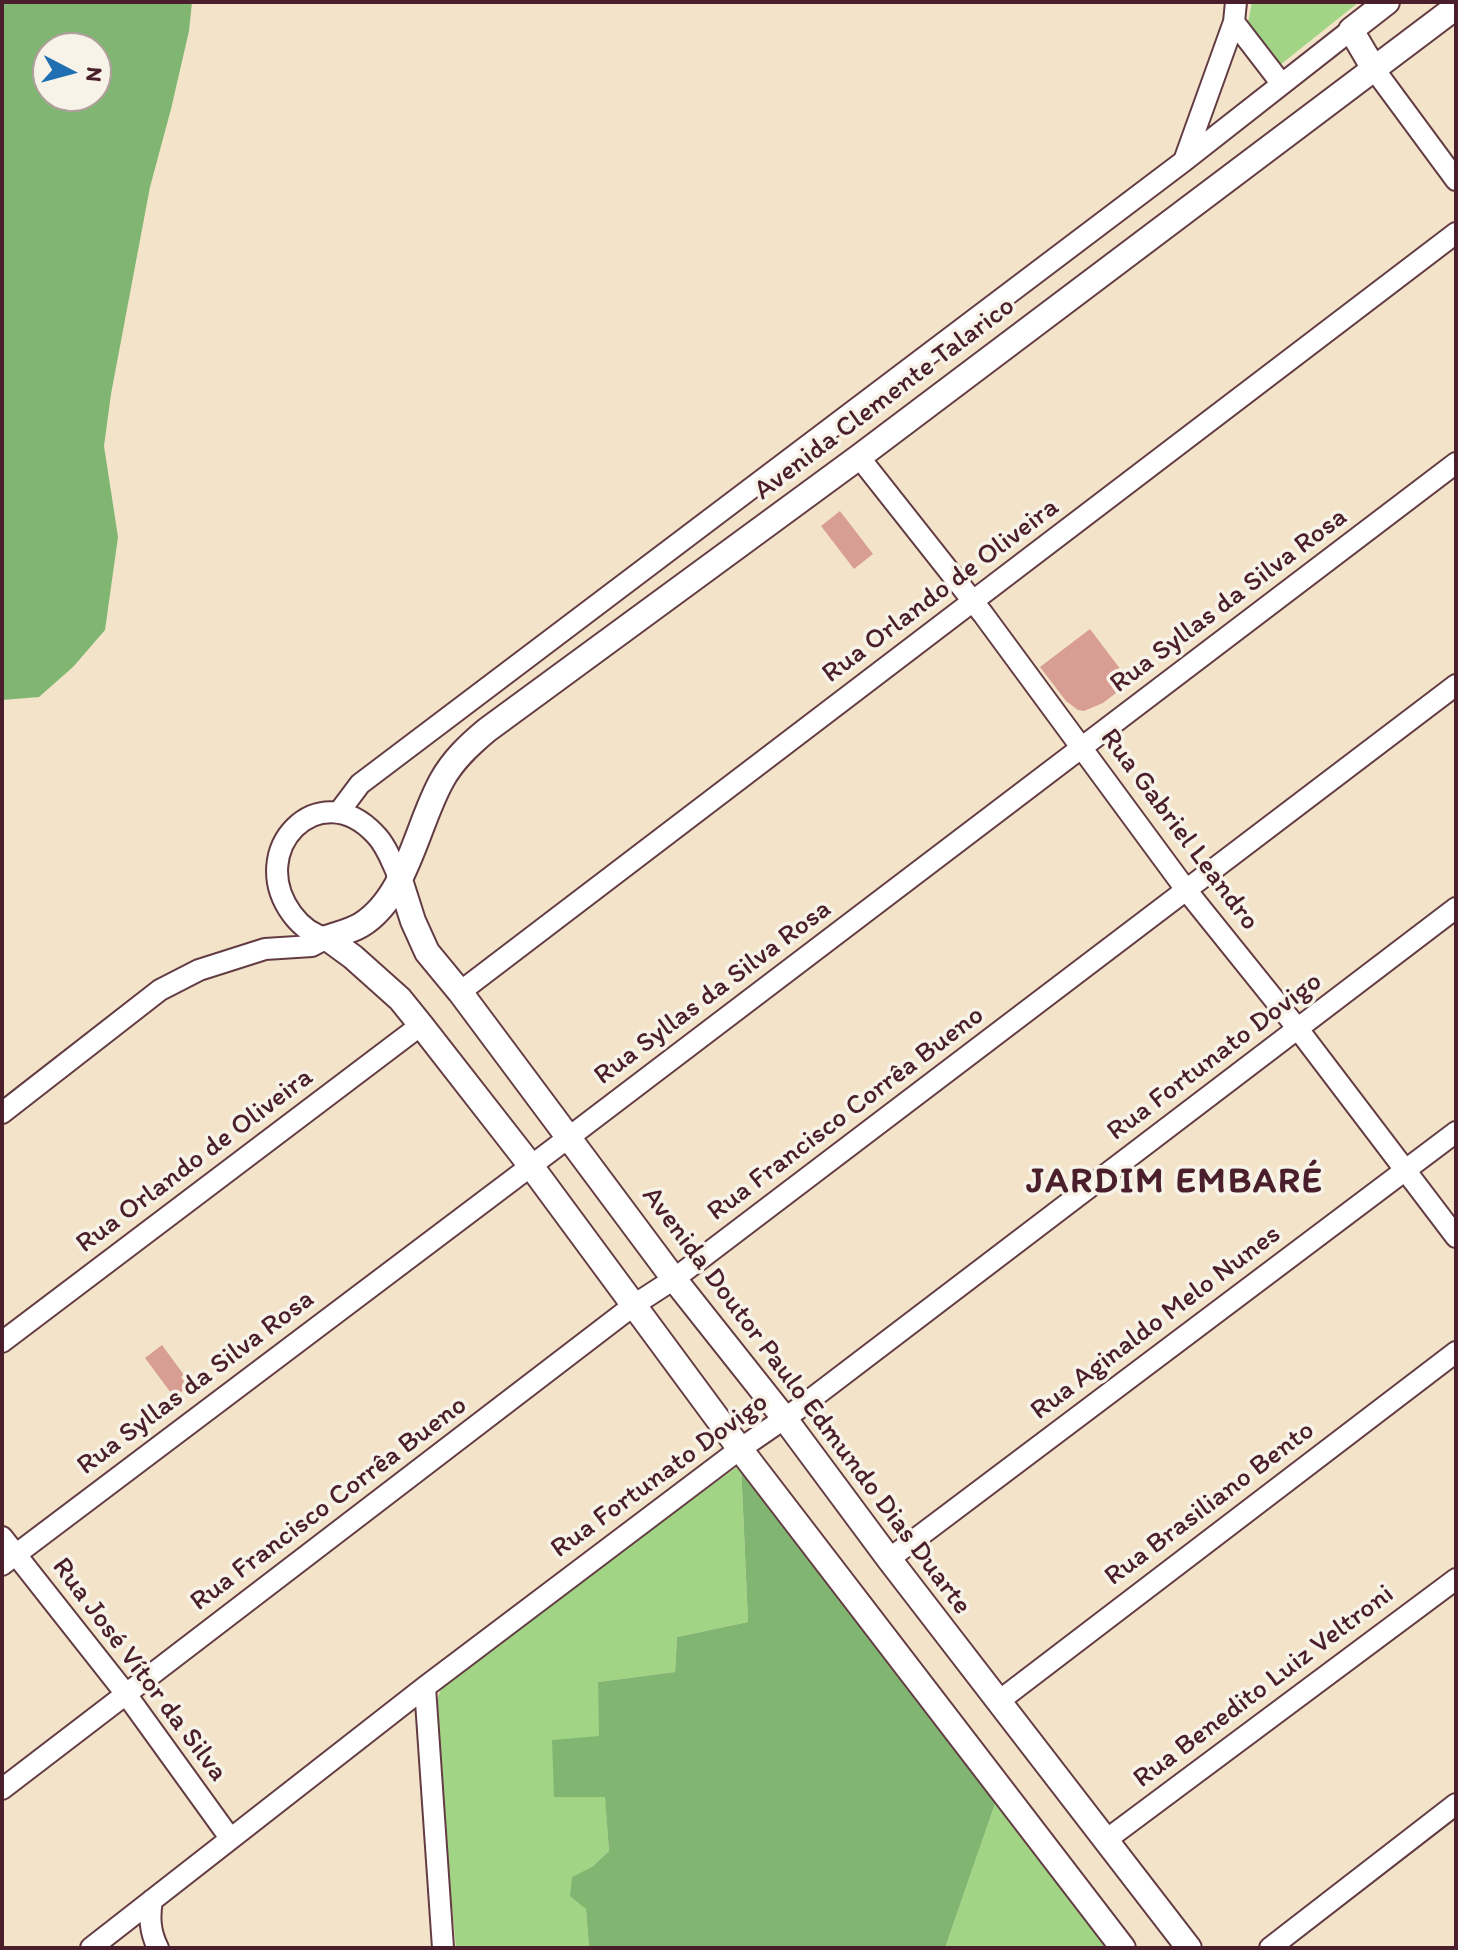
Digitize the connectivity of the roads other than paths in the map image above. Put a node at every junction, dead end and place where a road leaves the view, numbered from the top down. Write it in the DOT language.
graph roads {
  1 [pos="1387,2"];
  2 [pos="1456,7"];
  3 [pos="1235,12"];
  4 [pos="1351,30"];
  5 [pos="1374,69"];
  6 [pos="1281,83"];
  7 [pos="1184,161"];
  8 [pos="1456,180"];
  9 [pos="1456,233"];
  10 [pos="859,457"];
  11 [pos="1456,463"];
  12 [pos="973,601"];
  13 [pos="1456,685"];
  14 [pos="1082,748"];
  15 [pos="339,812"];
  16 [pos="399,877"];
  17 [pos="1187,891"];
  18 [pos="1456,908"];
  19 [pos="327,938"];
  20 [pos="460,992"];
  21 [pos="421,1025"];
  22 [pos="1298,1029"];
  23 [pos="2,1113"];
  24 [pos="1456,1132"];
  25 [pos="568,1138"];
  26 [pos="531,1166"];
  27 [pos="1406,1170"];
  28 [pos="1456,1237"];
  29 [pos="674,1279"];
  30 [pos="634,1305"];
  31 [pos="2,1342"];
  32 [pos="1456,1352"];
  33 [pos="785,1419"];
  34 [pos="740,1449"];
  35 [pos="2,1537"];
  36 [pos="889,1559"];
  37 [pos="9,1560"];
  38 [pos="1456,1579"];
  39 [pos="425,1687"];
  40 [pos="126,1694"];
  41 [pos="999,1701"];
  42 [pos="2,1789"];
  43 [pos="1456,1804"];
  44 [pos="230,1838"];
  45 [pos="1106,1840"];
  46 [pos="152,1900"];
  47 [pos="91,1948"];
  48 [pos="158,1948"];
  49 [pos="443,1948"];
  50 [pos="1123,1948"];
  51 [pos="1189,1948"];
  52 [pos="1270,1948"];
  1 -- 4 [label="street, Avenida Clemente Talarico"];
  2 -- 5 [label="street, Avenida Clemente Talarico"];
  3 -- 6 [label="street"];
  3 -- 7 [label="street"];
  4 -- 5 [label="street"];
  4 -- 6 [label="street, Avenida Clemente Talarico"];
  5 -- 8 [label="street"];
  5 -- 10 [label="street, Avenida Clemente Talarico"];
  6 -- 7 [label="street, Avenida Clemente Talarico"];
  7 -- 15 [label="street, Avenida Clemente Talarico"];
  9 -- 12 [label="street, Rua Orlando de Oliveira"];
  10 -- 12 [label="street, Rua Gabriel Leandro"];
  10 -- 16 [label="street, Avenida Clemente Talarico"];
  11 -- 14 [label="street, Rua Syllas da Silva Rosa"];
  12 -- 14 [label="street, Rua Gabriel Leandro"];
  12 -- 20 [label="street, Rua Orlando de Oliveira"];
  13 -- 17 [label="street, Rua Francisco Corrêa Bueno"];
  14 -- 17 [label="street, Rua Gabriel Leandro"];
  14 -- 25 [label="street, Rua Syllas da Silva Rosa"];
  15 -- 16 [label="street"];
  15 -- 19 [label="street"];
  16 -- 19 [label="street, Avenida Clemente Talarico"];
  16 -- 20 [label="street, Avenida Doutor Paulo Edmundo Dias Duarte"];
  17 -- 22 [label="street, Rua Gabriel Leandro"];
  17 -- 29 [label="street, Rua Francisco Corrêa Bueno"];
  18 -- 22 [label="street, Rua Fortunato Dovigo"];
  19 -- 21 [label="street"];
  19 -- 23 [label="street, Avenida Clemente Talarico"];
  20 -- 25 [label="street, Avenida Doutor Paulo Edmundo Dias Duarte"];
  21 -- 26 [label="street"];
  21 -- 31 [label="street, Rua Orlando de Oliveira"];
  22 -- 27 [label="street, Rua Gabriel Leandro"];
  22 -- 33 [label="street, Rua Fortunato Dovigo"];
  24 -- 27 [label="street, Rua Aginaldo Melo Nunes"];
  25 -- 26 [label="street, Rua Syllas da Silva Rosa"];
  25 -- 29 [label="street, Avenida Doutor Paulo Edmundo Dias Duarte"];
  26 -- 30 [label="street"];
  26 -- 37 [label="street, Rua Syllas da Silva Rosa"];
  27 -- 28 [label="street, Rua Gabriel Leandro"];
  27 -- 36 [label="street, Rua Aginaldo Melo Nunes"];
  29 -- 30 [label="street, Rua Francisco Corrêa Bueno"];
  29 -- 33 [label="street, Avenida Doutor Paulo Edmundo Dias Duarte"];
  30 -- 34 [label="street"];
  30 -- 40 [label="street, Rua Francisco Corrêa Bueno"];
  32 -- 41 [label="street, Rua Brasiliano Bento"];
  33 -- 34 [label="street, Rua Fortunato Dovigo"];
  33 -- 36 [label="street, Avenida Doutor Paulo Edmundo Dias Duarte"];
  34 -- 39 [label="street, Rua Fortunato Dovigo"];
  34 -- 50 [label="street"];
  35 -- 37 [label="street, Rua José Vítor da Silva"];
  36 -- 41 [label="street, Avenida Doutor Paulo Edmundo Dias Duarte"];
  37 -- 40 [label="street, Rua José Vítor da Silva"];
  38 -- 45 [label="street, Rua Benedito Luiz Veltroni"];
  39 -- 44 [label="street, Rua Fortunato Dovigo"];
  39 -- 49 [label="street"];
  40 -- 42 [label="street, Rua Francisco Corrêa Bueno"];
  40 -- 44 [label="street, Rua José Vítor da Silva"];
  41 -- 45 [label="street, Avenida Doutor Paulo Edmundo Dias Duarte"];
  43 -- 52 [label="street"];
  44 -- 46 [label="street, Rua Fortunato Dovigo"];
  45 -- 51 [label="street, Avenida Doutor Paulo Edmundo Dias Duarte"];
  46 -- 47 [label="street, Rua Fortunato Dovigo"];
  46 -- 48 [label="street"];
}
